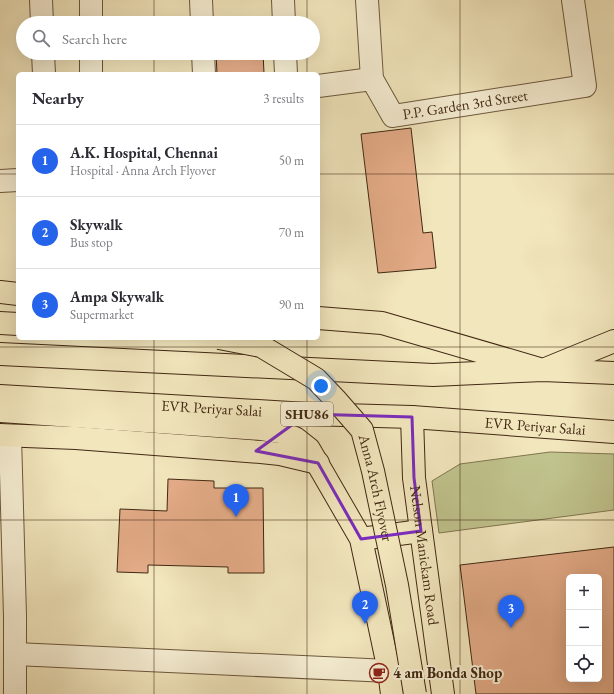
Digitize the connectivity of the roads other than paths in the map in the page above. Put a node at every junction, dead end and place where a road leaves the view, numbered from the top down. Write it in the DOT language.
graph roads {
  1 [pos="41,0"];
  2 [pos="91,0"];
  3 [pos="201,0"];
  4 [pos="284,0"];
  5 [pos="367,0"];
  6 [pos="573,0"];
  7 [pos="42,16"];
  8 [pos="91,16"];
  9 [pos="202,16"];
  10 [pos="284,16"];
  11 [pos="43,60"];
  12 [pos="91,60"];
  13 [pos="203,60"];
  14 [pos="285,60"];
  15 [pos="44,72"];
  16 [pos="92,72"];
  17 [pos="204,72"];
  18 [pos="286,72"];
  19 [pos="372,79"];
  20 [pos="320,86"];
  21 [pos="16,180"];
  22 [pos="0,181"];
  23 [pos="0,292"];
  24 [pos="16,294"];
  25 [pos="320,318"];
  26 [pos="0,323"];
  27 [pos="16,324"];
  28 [pos="230,340"];
  29 [pos="614,342"];
  30 [pos="0,354"];
  31 [pos="543,370"];
  32 [pos="614,373"];
  33 [pos="0,396"];
  34 [pos="0,411"];
  35 [pos="307,414"];
  36 [pos="412,417"];
  37 [pos="263,430"];
  38 [pos="614,432"];
  39 [pos="5,436"];
  40 [pos="256,451"];
  41 [pos="318,463"];
  42 [pos="421,531"];
  43 [pos="361,539"];
  44 [pos="8,616"];
  45 [pos="15,654"];
  46 [pos="389,671"];
  47 [pos="15,694"];
  48 [pos="392,694"];
  49 [pos="415,694"];
  50 [pos="443,694"];
  1 -- 7 [label="street"];
  2 -- 8 [label="street"];
  3 -- 9 [label="street"];
  4 -- 10 [label="street"];
  5 -- 19 [label="street"];
  6 -- 19 [label="street, P.P. Garden 3rd Street"];
  11 -- 15 [label="street"];
  12 -- 16 [label="street"];
  13 -- 17 [label="street"];
  14 -- 18 [label="street"];
  19 -- 20 [label="street"];
  21 -- 22 [label="street"];
  23 -- 24 [label="main road"];
  25 -- 31 [label="main road"];
  26 -- 27 [label="main road"];
  28 -- 49 [label="main road, Anna Arch Flyover, bridge"];
  29 -- 31 [label="main road"];
  30 -- 31 [label="main road"];
  31 -- 32 [label="main road"];
  33 -- 35 [label="main road, EVR Periyar Salai / SHU86"];
  34 -- 37 [label="main road"];
  35 -- 36 [label="main road, EVR Periyar Salai / SHU86"];
  35 -- 37 [label="main road"];
  36 -- 38 [label="main road, EVR Periyar Salai / SHU86"];
  36 -- 42 [label="main road, Nelson Manickam Road"];
  37 -- 40 [label="main road"];
  37 -- 41 [label="main road"];
  39 -- 40 [label="main road"];
  39 -- 44 [label="street"];
  40 -- 41 [label="main road"];
  41 -- 43 [label="main road"];
  42 -- 43 [label="main road"];
  42 -- 50 [label="main road, Nelson Manickam Road"];
  43 -- 46 [label="main road"];
  44 -- 45 [label="street"];
  45 -- 46 [label="street"];
  45 -- 47 [label="street"];
  46 -- 48 [label="main road"];
}
